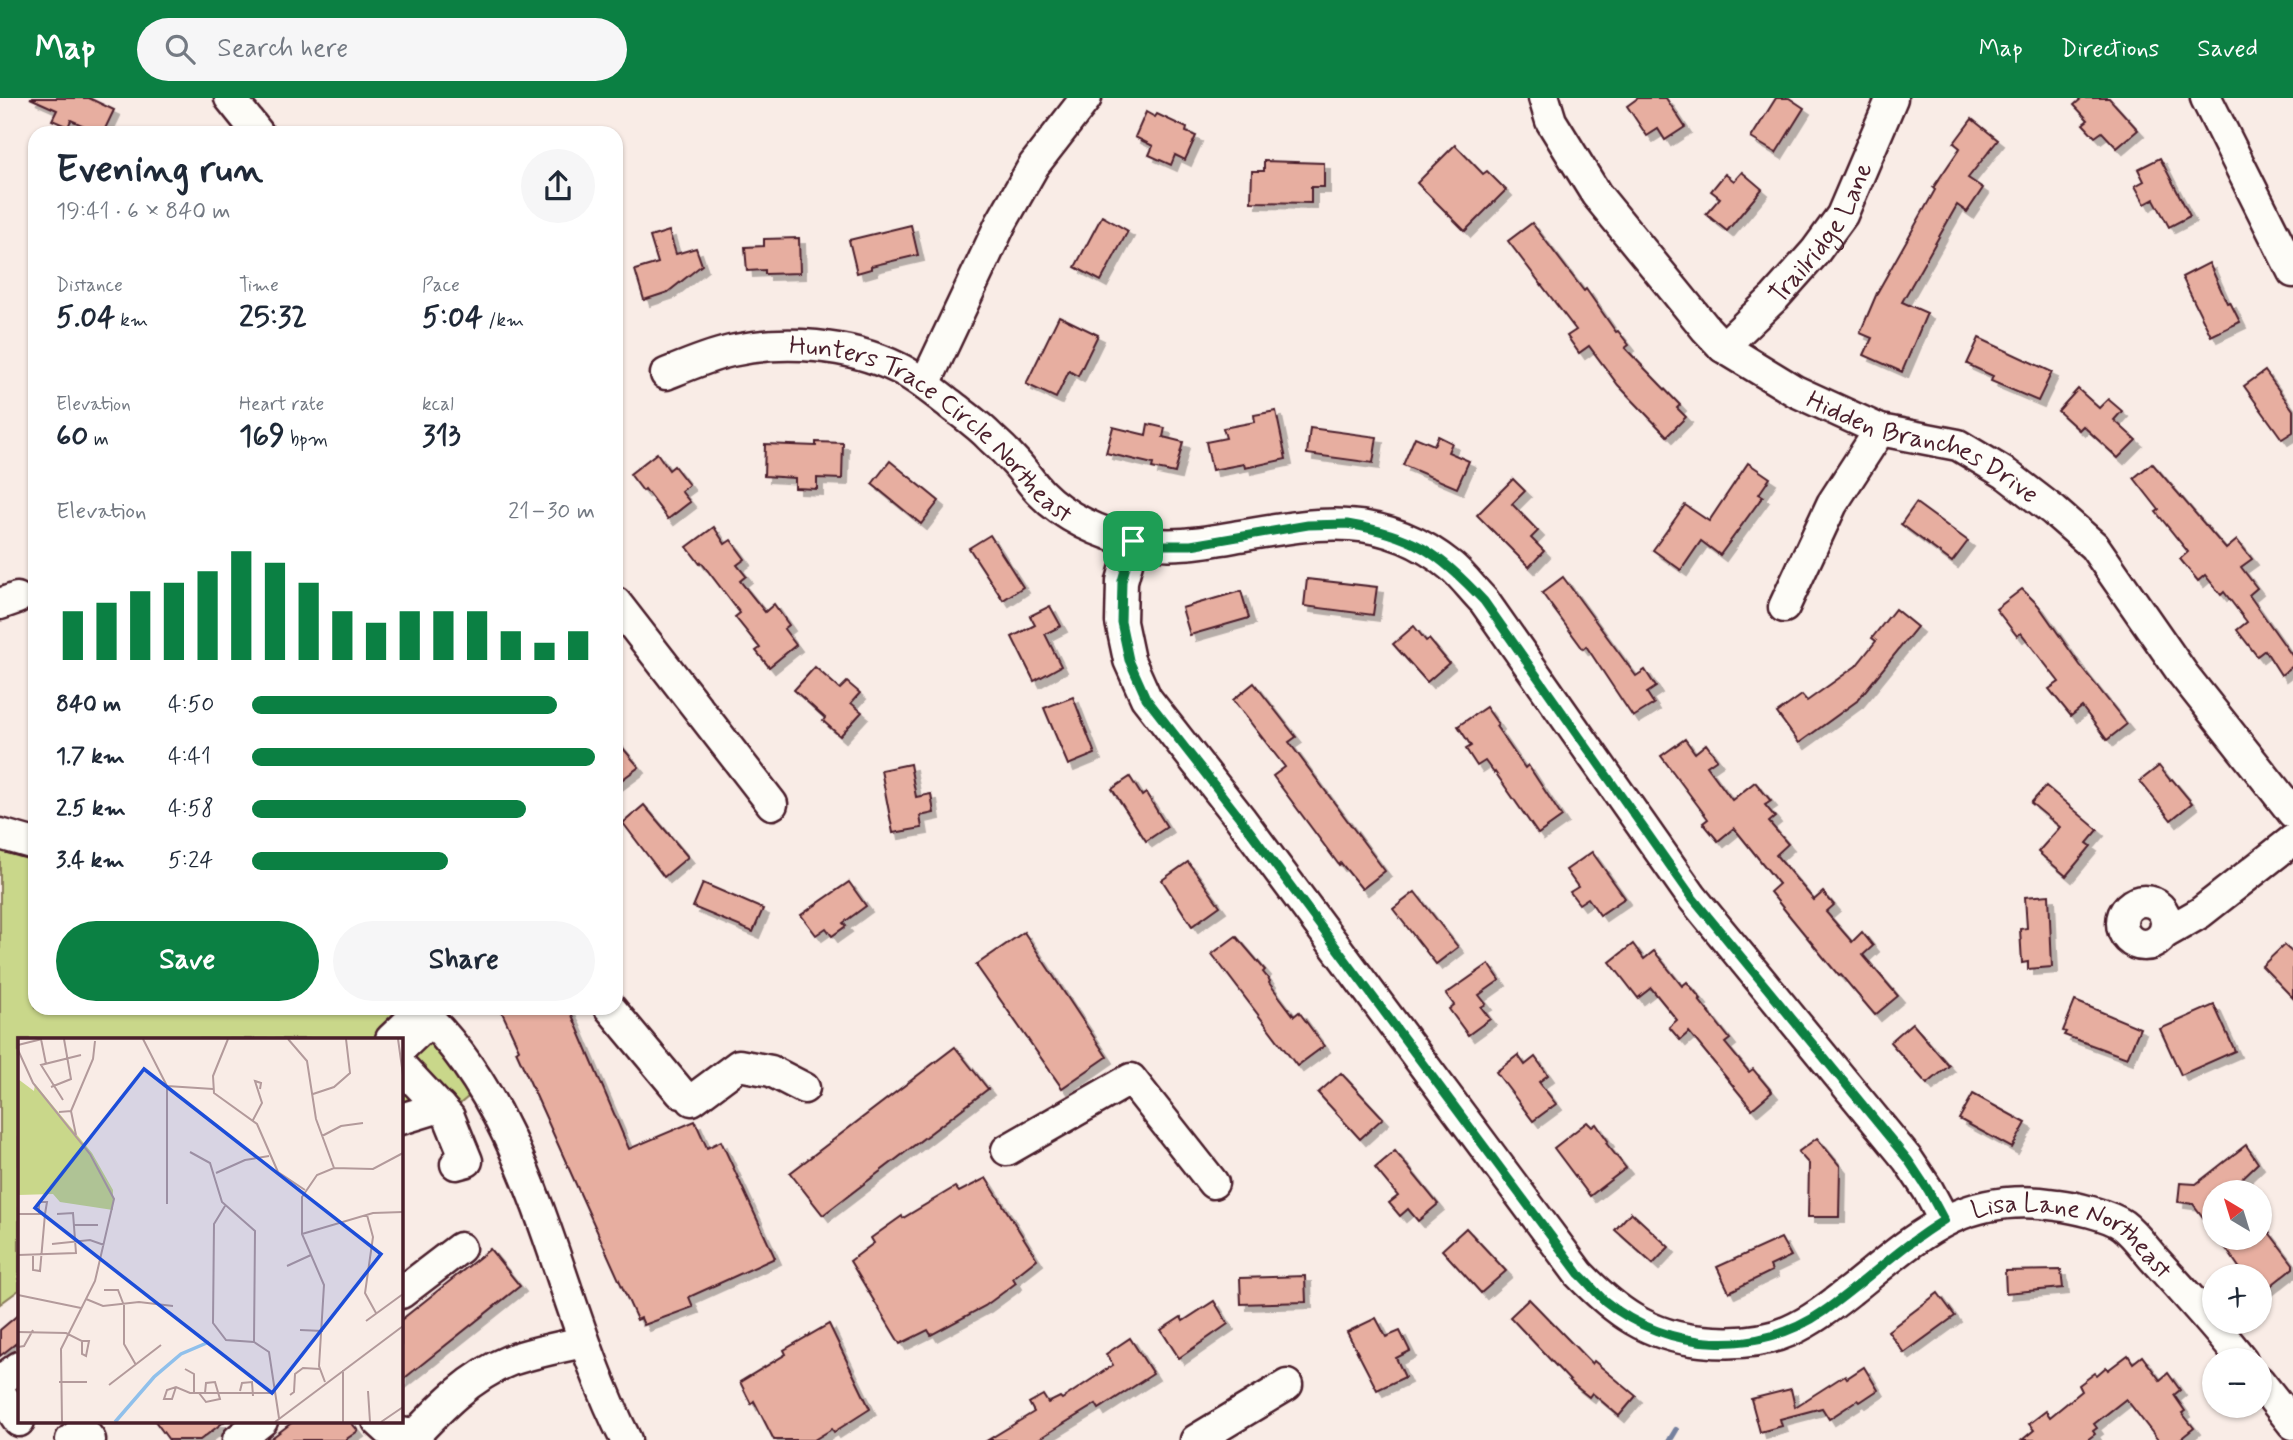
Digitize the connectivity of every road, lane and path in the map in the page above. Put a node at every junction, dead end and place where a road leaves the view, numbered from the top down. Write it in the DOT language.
graph roads {
  1 [pos="230,98"];
  2 [pos="1086,98"];
  3 [pos="1544,98"];
  4 [pos="1892,98"];
  5 [pos="2206,98"];
  6 [pos="252,126"];
  7 [pos="2293,272"];
  8 [pos="1723,347"];
  9 [pos="666,374"];
  10 [pos="925,384"];
  11 [pos="1880,430"];
  12 [pos="1133,541"];
  13 [pos="1784,607"];
  14 [pos="623,612"];
  15 [pos="772,804"];
  16 [pos="2293,813"];
  17 [pos="0,834"];
  18 [pos="2293,841"];
  19 [pos="28,842"];
  20 [pos="2165,933"];
  21 [pos="424,1015"];
  22 [pos="426,1015"];
  23 [pos="427,1015"];
  24 [pos="616,1015"];
  25 [pos="392,1038"];
  26 [pos="402,1047"];
  27 [pos="402,1067"];
  28 [pos="804,1088"];
  29 [pos="440,1107"];
  30 [pos="402,1119"];
  31 [pos="1007,1150"];
  32 [pos="456,1164"];
  33 [pos="1213,1183"];
  34 [pos="1944,1220"];
  35 [pos="460,1248"];
  36 [pos="402,1292"];
  37 [pos="584,1342"];
  38 [pos="2233,1348"];
  39 [pos="18,1368"];
  40 [pos="0,1381"];
  41 [pos="1287,1385"];
  42 [pos="0,1393"];
  43 [pos="2272,1397"];
  44 [pos="18,1420"];
  45 [pos="20,1422"];
  46 [pos="261,1422"];
  47 [pos="379,1422"];
  48 [pos="2293,1424"];
  49 [pos="2293,1434"];
  50 [pos="414,1438"];
  51 [pos="33,1440"];
  52 [pos="238,1440"];
  53 [pos="626,1440"];
  54 [pos="1196,1440"];
  55 [pos="2285,1440"];
  1 -- 6 [label="street"];
  2 -- 10 [label="street"];
  3 -- 8 [label="street, Hidden Branches Drive"];
  4 -- 8 [label="street, Trailridge Lane"];
  5 -- 7 [label="street"];
  8 -- 11 [label="street, Hidden Branches Drive"];
  9 -- 10 [label="street, Hunters Trace Circle Northeast"];
  10 -- 12 [label="street, Hunters Trace Circle Northeast"];
  11 -- 13 [label="street"];
  11 -- 16 [label="street, Hidden Branches Drive"];
  12 -- 34 [label="street, Hunters Trace Circle Northeast"];
  12 -- 34 [label="street, Lisa Lane Northeast"];
  14 -- 15 [label="street"];
  17 -- 19 [label="street"];
  18 -- 20 [label="street"];
  21 -- 25 [label="street"];
  22 -- 26 [label="street"];
  23 -- 37 [label="street"];
  24 -- 28 [label="street"];
  27 -- 29 [label="street"];
  29 -- 30 [label="street"];
  29 -- 32 [label="street"];
  31 -- 33 [label="street"];
  34 -- 38 [label="street, Lisa Lane Northeast"];
  35 -- 36 [label="street"];
  37 -- 50 [label="street"];
  37 -- 53 [label="street"];
  39 -- 40 [label="street"];
  41 -- 54 [label="street"];
  42 -- 44 [label="street"];
  43 -- 48 [label="street"];
  45 -- 51 [label="street"];
  46 -- 52 [label="street"];
  47 -- 50 [label="street"];
  49 -- 55 [label="street"];
}
